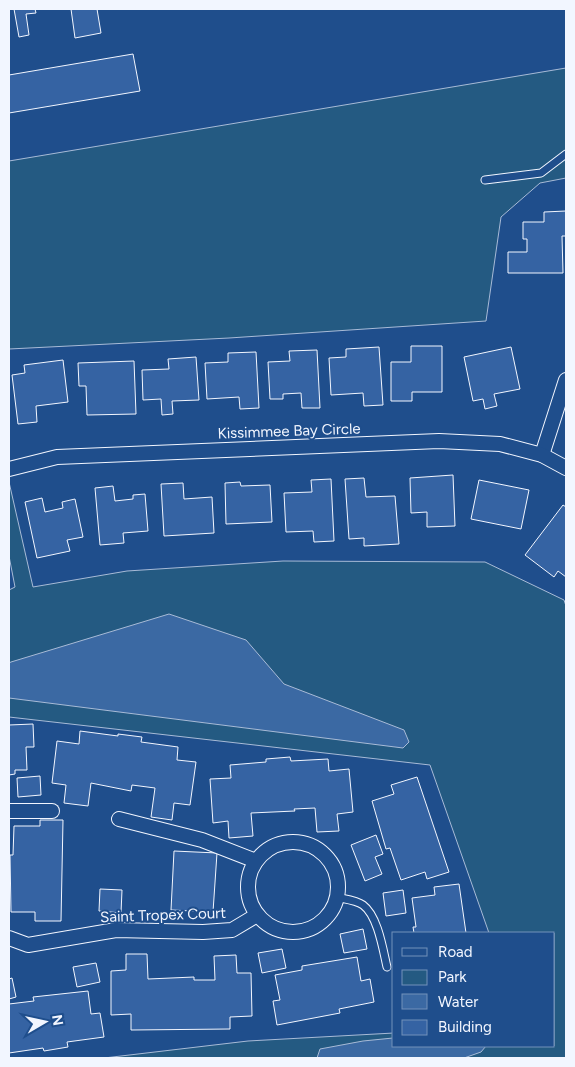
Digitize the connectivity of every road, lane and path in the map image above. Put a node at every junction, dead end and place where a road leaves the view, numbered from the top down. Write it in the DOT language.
graph roads {
  1 [pos="566,154"];
  2 [pos="485,180"];
  3 [pos="566,380"];
  4 [pos="542,455"];
  5 [pos="566,468"];
  6 [pos="9,469"];
  7 [pos="9,811"];
  8 [pos="52,811"];
  9 [pos="119,819"];
  10 [pos="256,861"];
  11 [pos="336,898"];
  12 [pos="258,915"];
  13 [pos="9,938"];
  14 [pos="387,967"];
  1 -- 2 [label="lane"];
  3 -- 4 [label="street"];
  4 -- 5 [label="street, Kissimmee Bay Circle"];
  4 -- 6 [label="street, Kissimmee Bay Circle"];
  7 -- 8 [label="street"];
  9 -- 10 [label="street"];
  10 -- 11 [label="street"];
  10 -- 12 [label="street"];
  11 -- 12 [label="street"];
  11 -- 14 [label="lane"];
  12 -- 13 [label="street, Saint Tropex Court"];
}
